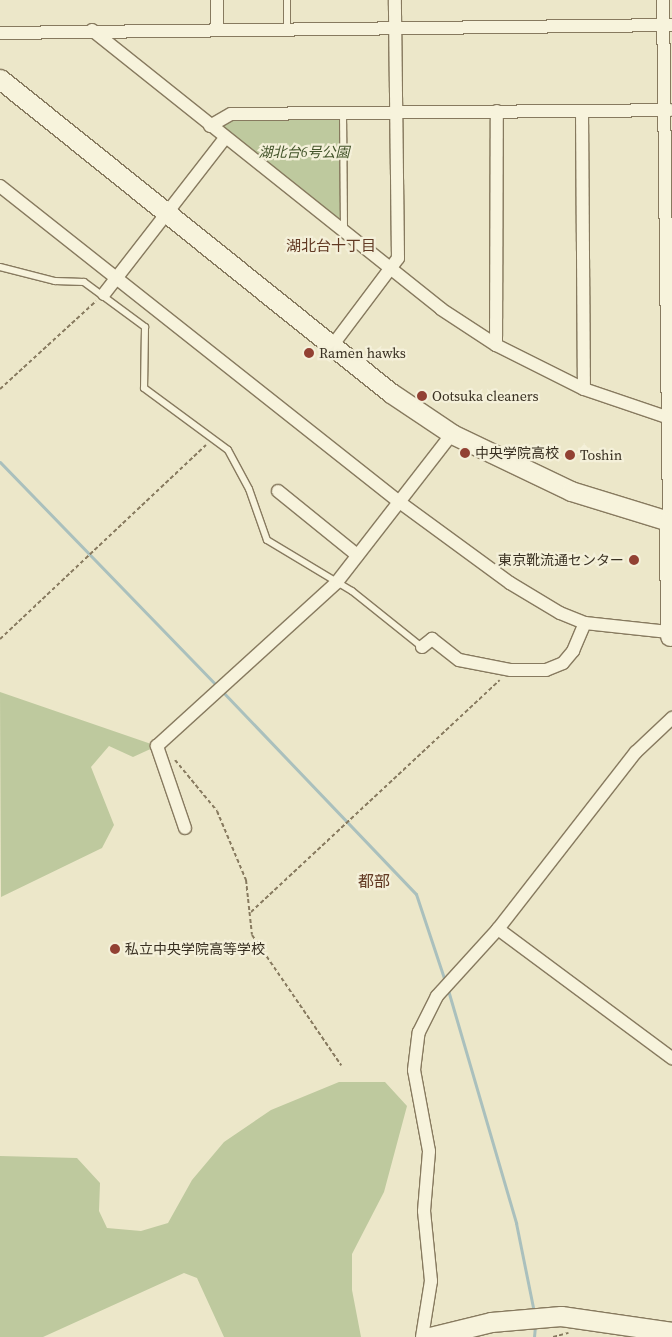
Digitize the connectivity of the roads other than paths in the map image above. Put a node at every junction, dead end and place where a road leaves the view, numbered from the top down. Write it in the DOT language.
graph roads {
  1 [pos="217,0"];
  2 [pos="287,0"];
  3 [pos="394,0"];
  4 [pos="662,0"];
  5 [pos="667,25"];
  6 [pos="395,27"];
  7 [pos="287,28"];
  8 [pos="217,29"];
  9 [pos="92,30"];
  10 [pos="0,33"];
  11 [pos="0,78"];
  12 [pos="668,110"];
  13 [pos="497,111"];
  14 [pos="582,111"];
  15 [pos="343,112"];
  16 [pos="396,112"];
  17 [pos="210,126"];
  18 [pos="225,138"];
  19 [pos="0,186"];
  20 [pos="166,213"];
  21 [pos="344,234"];
  22 [pos="0,267"];
  23 [pos="391,271"];
  24 [pos="669,278"];
  25 [pos="116,280"];
  26 [pos="104,294"];
  27 [pos="496,345"];
  28 [pos="332,346"];
  29 [pos="584,389"];
  30 [pos="670,419"];
  31 [pos="452,434"];
  32 [pos="278,491"];
  33 [pos="398,502"];
  34 [pos="671,522"];
  35 [pos="357,555"];
  36 [pos="337,582"];
  37 [pos="585,623"];
  38 [pos="670,636"];
  39 [pos="422,647"];
  40 [pos="672,718"];
  41 [pos="184,828"];
  42 [pos="498,929"];
  43 [pos="672,1058"];
  44 [pos="672,1332"];
  45 [pos="422,1337"];
  46 [pos="430,1337"];
  1 -- 8 [label="street"];
  2 -- 7 [label="lane"];
  3 -- 6 [label="street"];
  4 -- 5 [label="street"];
  5 -- 6 [label="street"];
  5 -- 12 [label="street"];
  6 -- 7 [label="street"];
  6 -- 16 [label="street"];
  7 -- 8 [label="street"];
  8 -- 9 [label="street"];
  9 -- 10 [label="street"];
  9 -- 17 [label="street"];
  11 -- 20 [label="street"];
  12 -- 14 [label="street"];
  12 -- 24 [label="street"];
  13 -- 14 [label="street"];
  13 -- 16 [label="street"];
  13 -- 27 [label="street"];
  14 -- 29 [label="street"];
  15 -- 16 [label="street"];
  15 -- 17 [label="street"];
  15 -- 21 [label="lane"];
  16 -- 23 [label="street"];
  17 -- 18 [label="street"];
  18 -- 20 [label="street"];
  18 -- 21 [label="street"];
  19 -- 25 [label="street"];
  20 -- 25 [label="street"];
  20 -- 28 [label="street"];
  21 -- 23 [label="street"];
  22 -- 26 [label="lane"];
  23 -- 27 [label="street"];
  23 -- 28 [label="street"];
  24 -- 30 [label="street"];
  25 -- 26 [label="street"];
  25 -- 33 [label="street"];
  26 -- 36 [label="lane"];
  27 -- 29 [label="street"];
  28 -- 31 [label="street"];
  29 -- 30 [label="street"];
  30 -- 34 [label="street"];
  31 -- 33 [label="street"];
  31 -- 34 [label="street"];
  32 -- 35 [label="street"];
  33 -- 35 [label="street"];
  33 -- 37 [label="street"];
  34 -- 38 [label="street"];
  35 -- 36 [label="street"];
  36 -- 39 [label="lane"];
  36 -- 41 [label="street"];
  37 -- 38 [label="street"];
  37 -- 39 [label="street"];
  40 -- 42 [label="street"];
  42 -- 43 [label="street"];
  42 -- 45 [label="street"];
  44 -- 46 [label="street"];
}
